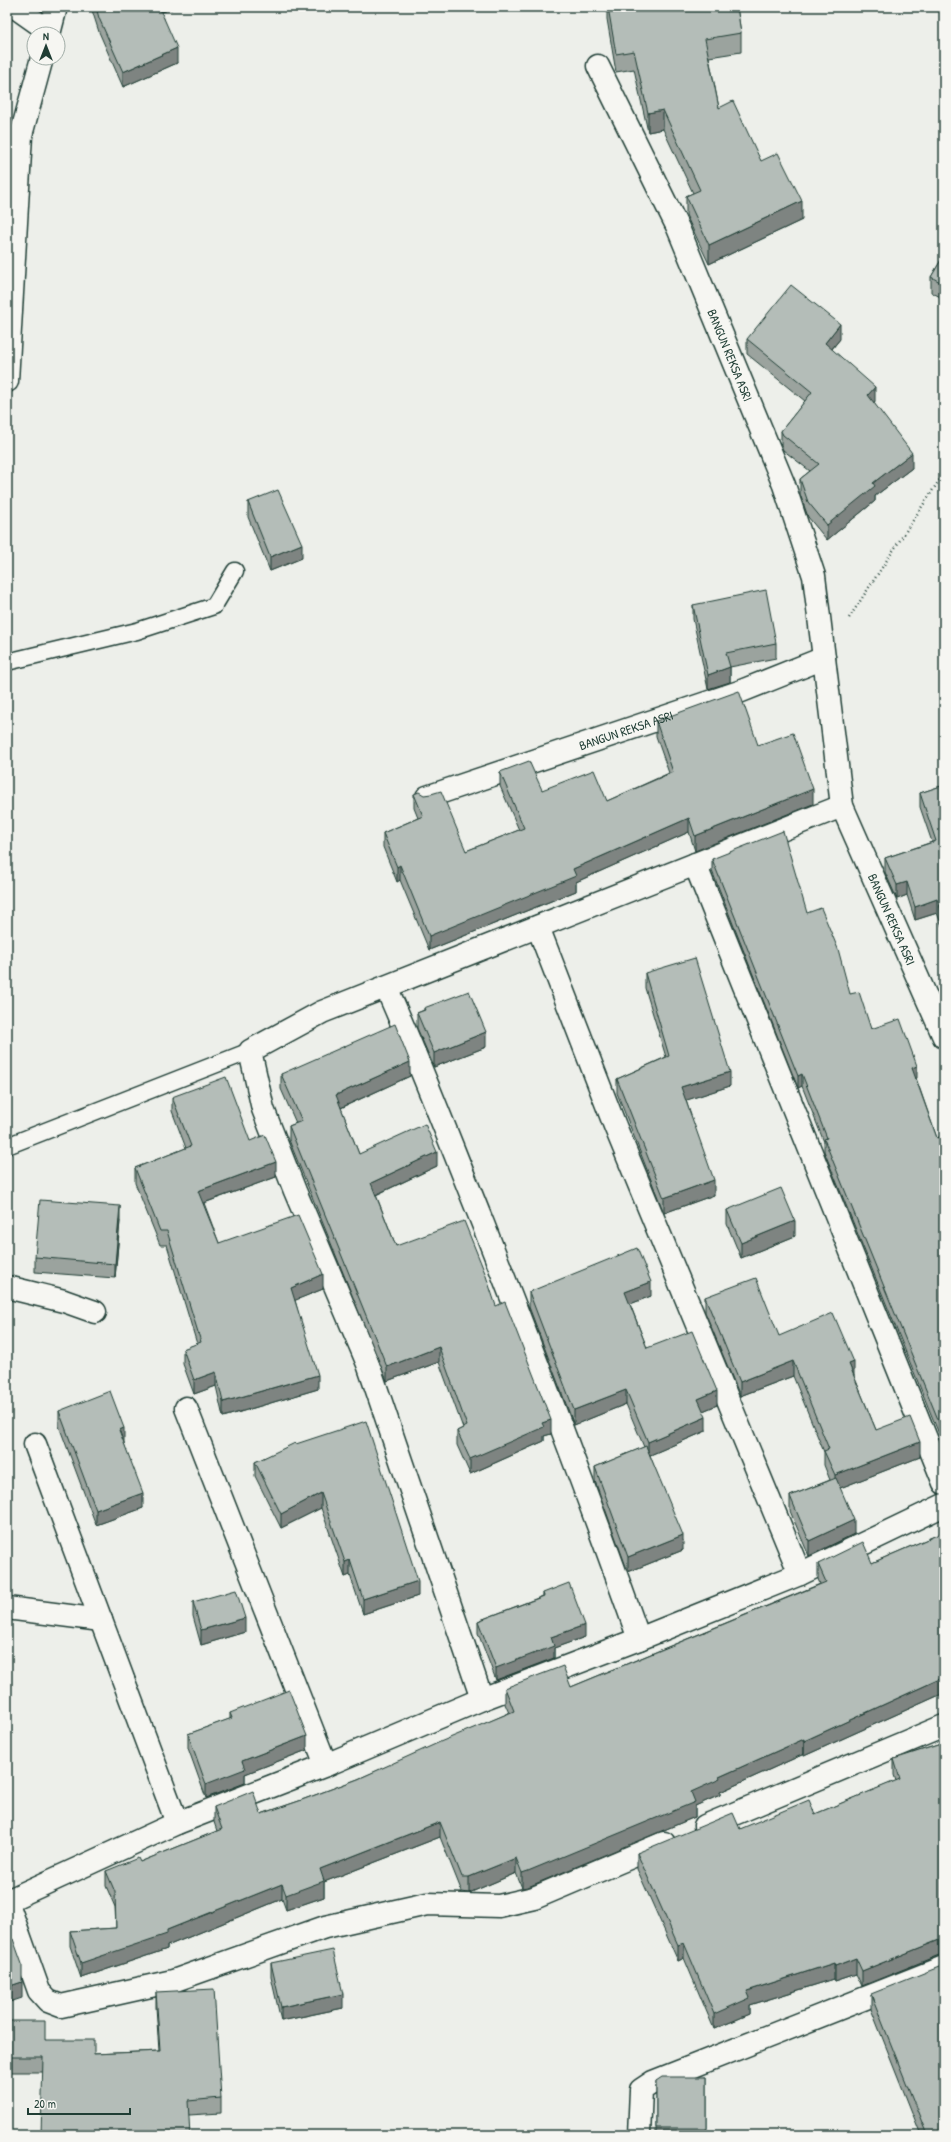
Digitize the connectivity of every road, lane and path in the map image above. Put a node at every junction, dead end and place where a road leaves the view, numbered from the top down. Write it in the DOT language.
graph roads {
  1 [pos="14,7"];
  2 [pos="56,7"];
  3 [pos="41,26"];
  4 [pos="51,26"];
  5 [pos="39,66"];
  6 [pos="598,66"];
  7 [pos="14,137"];
  8 [pos="7,381"];
  9 [pos="944,473"];
  10 [pos="235,571"];
  11 [pos="824,658"];
  12 [pos="7,662"];
  13 [pos="427,797"];
  14 [pos="842,806"];
  15 [pos="695,864"];
  16 [pos="538,927"];
  17 [pos="386,987"];
  18 [pos="944,1037"];
  19 [pos="250,1051"];
  20 [pos="7,1146"];
  21 [pos="7,1287"];
  22 [pos="95,1312"];
  23 [pos="186,1408"];
  24 [pos="35,1444"];
  25 [pos="944,1483"];
  26 [pos="944,1505"];
  27 [pos="800,1574"];
  28 [pos="7,1608"];
  29 [pos="101,1620"];
  30 [pos="639,1639"];
  31 [pos="482,1699"];
  32 [pos="944,1726"];
  33 [pos="326,1764"];
  34 [pos="177,1823"];
  35 [pos="7,1901"];
  36 [pos="944,1967"];
  37 [pos="639,2135"];
  1 -- 3 [label="street"];
  2 -- 4 [label="street"];
  5 -- 7 [label="street"];
  6 -- 11 [label="street, BANGUN REKSA ASRI"];
  7 -- 8 [label="street"];
  9 -- 11 [label="path"];
  10 -- 12 [label="lane"];
  11 -- 13 [label="street, BANGUN REKSA ASRI"];
  11 -- 14 [label="street, BANGUN REKSA ASRI"];
  14 -- 15 [label="street"];
  14 -- 18 [label="street, BANGUN REKSA ASRI"];
  15 -- 16 [label="street"];
  15 -- 25 [label="street"];
  16 -- 17 [label="street"];
  16 -- 27 [label="street"];
  17 -- 19 [label="street"];
  17 -- 30 [label="street"];
  19 -- 20 [label="lane"];
  19 -- 31 [label="street"];
  21 -- 22 [label="street"];
  23 -- 33 [label="street"];
  24 -- 29 [label="street"];
  26 -- 27 [label="street"];
  27 -- 30 [label="street"];
  28 -- 29 [label="street"];
  29 -- 34 [label="street"];
  30 -- 31 [label="street"];
  31 -- 33 [label="street"];
  32 -- 35 [label="street"];
  33 -- 34 [label="street"];
  34 -- 35 [label="street"];
  36 -- 37 [label="street"];
}
